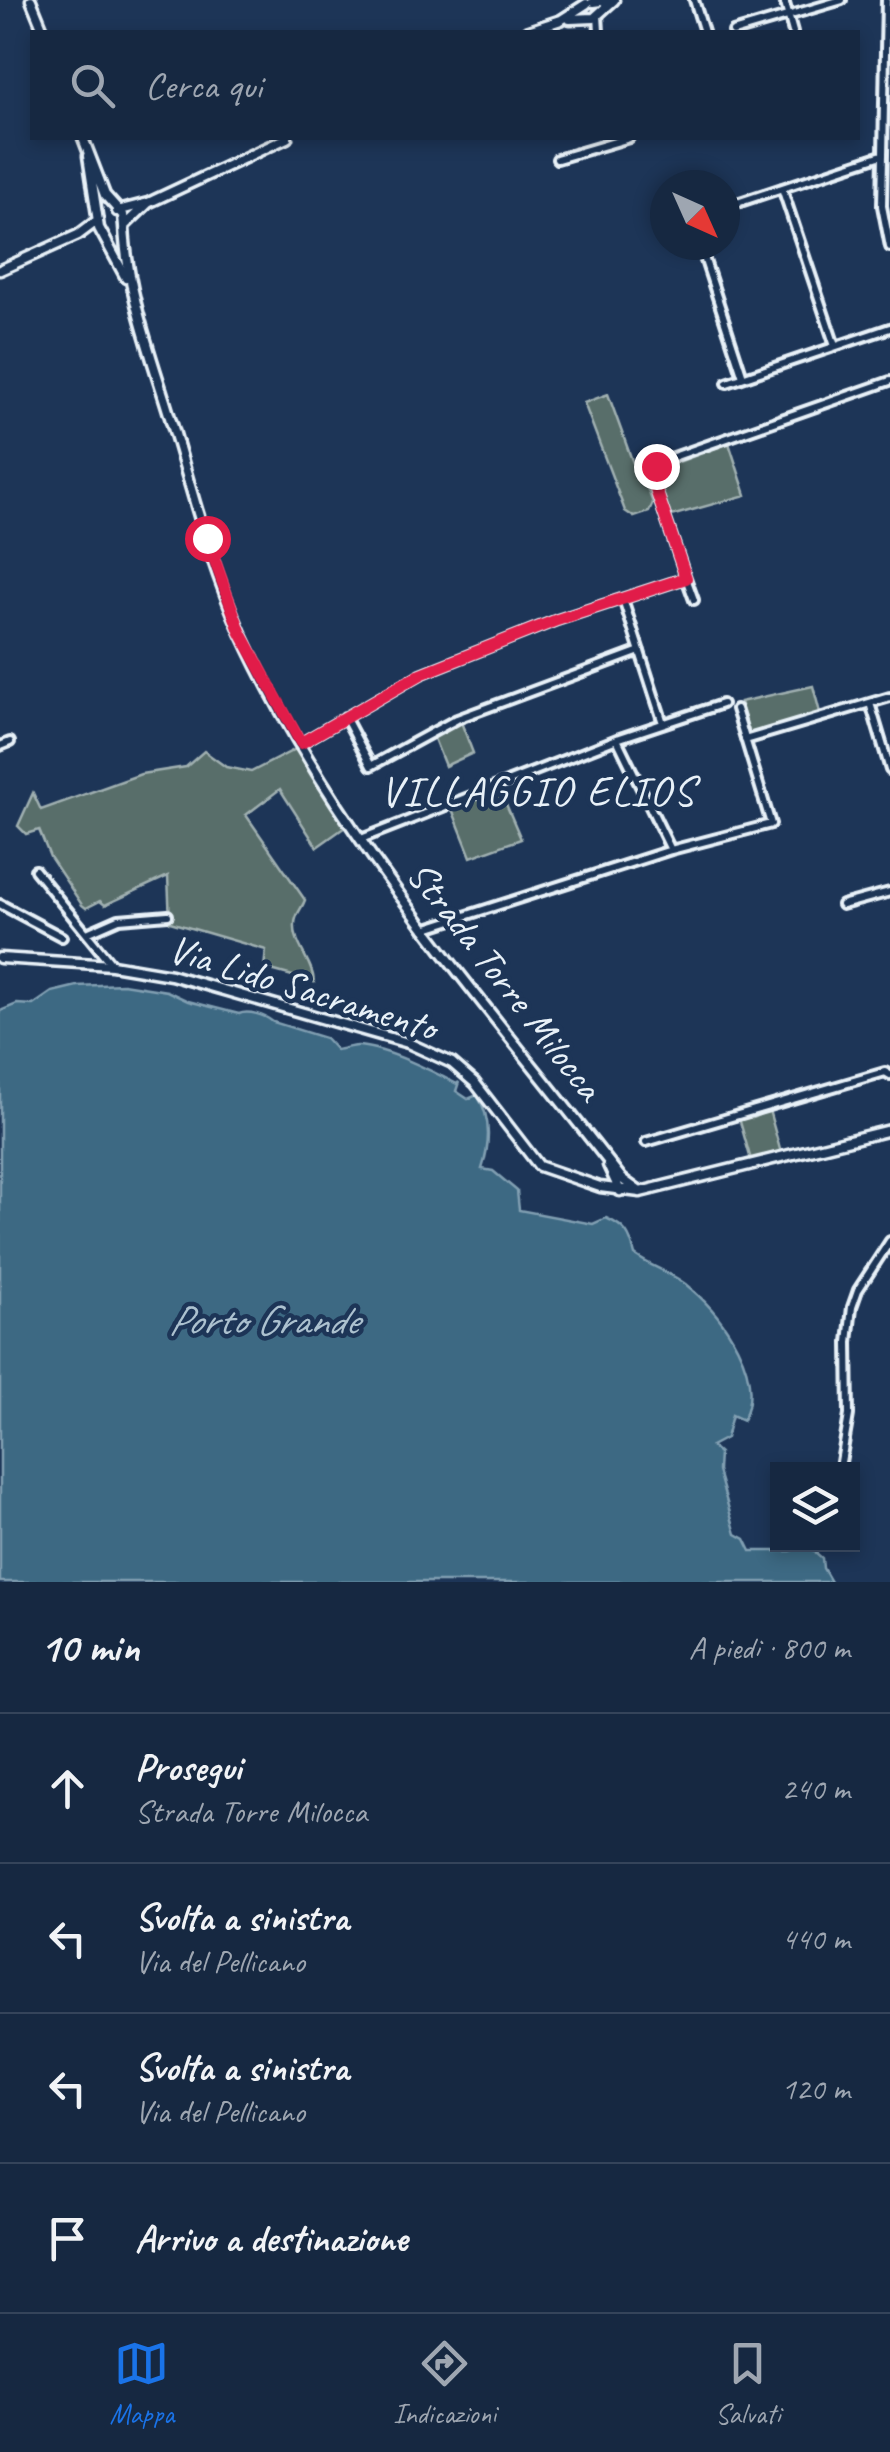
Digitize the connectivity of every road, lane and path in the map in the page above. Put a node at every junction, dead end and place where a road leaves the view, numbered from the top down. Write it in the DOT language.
graph roads {
  1 [pos="31,0"];
  2 [pos="611,0"];
  3 [pos="694,0"];
  4 [pos="784,0"];
  5 [pos="842,0"];
  6 [pos="886,0"];
  7 [pos="590,3"];
  8 [pos="593,16"];
  9 [pos="788,16"];
  10 [pos="560,20"];
  11 [pos="43,30"];
  12 [pos="531,30"];
  13 [pos="597,30"];
  14 [pos="703,30"];
  15 [pos="739,30"];
  16 [pos="792,30"];
  17 [pos="84,140"];
  18 [pos="283,140"];
  19 [pos="622,140"];
  20 [pos="882,155"];
  21 [pos="88,156"];
  22 [pos="557,159"];
  23 [pos="782,188"];
  24 [pos="740,202"];
  25 [pos="148,203"];
  26 [pos="116,210"];
  27 [pos="98,220"];
  28 [pos="124,227"];
  29 [pos="104,234"];
  30 [pos="78,236"];
  31 [pos="890,248"];
  32 [pos="705,260"];
  33 [pos="0,270"];
  34 [pos="133,290"];
  35 [pos="890,328"];
  36 [pos="835,346"];
  37 [pos="743,377"];
  38 [pos="890,381"];
  39 [pos="727,383"];
  40 [pos="686,578"];
  41 [pos="623,598"];
  42 [pos="694,600"];
  43 [pos="640,651"];
  44 [pos="890,697"];
  45 [pos="870,703"];
  46 [pos="722,704"];
  47 [pos="736,710"];
  48 [pos="345,717"];
  49 [pos="663,723"];
  50 [pos="617,740"];
  51 [pos="745,740"];
  52 [pos="10,742"];
  53 [pos="301,743"];
  54 [pos="0,746"];
  55 [pos="890,770"];
  56 [pos="361,839"];
  57 [pos="671,850"];
  58 [pos="35,870"];
  59 [pos="890,892"];
  60 [pos="0,904"];
  61 [pos="842,906"];
  62 [pos="168,916"];
  63 [pos="424,929"];
  64 [pos="87,933"];
  65 [pos="62,937"];
  66 [pos="0,958"];
  67 [pos="112,965"];
  68 [pos="890,1075"];
  69 [pos="890,1130"];
  70 [pos="646,1142"];
  71 [pos="604,1156"];
  72 [pos="609,1169"];
  73 [pos="622,1178"];
  74 [pos="600,1187"];
  75 [pos="620,1191"];
  76 [pos="640,1192"];
  77 [pos="890,1241"];
  78 [pos="841,1462"];
  1 -- 11 [label="street"];
  2 -- 7 [label="street"];
  2 -- 8 [label="street"];
  3 -- 14 [label="street"];
  4 -- 9 [label="street"];
  5 -- 9 [label="street"];
  6 -- 20 [label="street"];
  7 -- 8 [label="street"];
  7 -- 8 [label="street"];
  7 -- 10 [label="street"];
  8 -- 10 [label="street"];
  8 -- 13 [label="street"];
  9 -- 15 [label="street"];
  9 -- 16 [label="street"];
  10 -- 12 [label="street"];
  17 -- 21 [label="street"];
  18 -- 25 [label="street"];
  19 -- 22 [label="street"];
  20 -- 23 [label="street"];
  20 -- 31 [label="street"];
  21 -- 26 [label="street"];
  21 -- 27 [label="street"];
  23 -- 24 [label="street"];
  23 -- 36 [label="street"];
  25 -- 26 [label="street"];
  25 -- 28 [label="street"];
  26 -- 27 [label="street"];
  26 -- 28 [label="street"];
  27 -- 29 [label="street"];
  27 -- 30 [label="street"];
  28 -- 29 [label="street"];
  28 -- 34 [label="street"];
  29 -- 30 [label="street"];
  29 -- 34 [label="street"];
  30 -- 33 [label="street"];
  32 -- 37 [label="street"];
  34 -- 53 [label="street, Strada Torre Milocca"];
  35 -- 36 [label="street"];
  36 -- 37 [label="street"];
  37 -- 39 [label="street"];
  38 -- 40 [label="street"];
  40 -- 41 [label="street"];
  40 -- 42 [label="street"];
  41 -- 43 [label="street"];
  41 -- 48 [label="street"];
  43 -- 48 [label="street"];
  43 -- 49 [label="street"];
  44 -- 45 [label="street"];
  45 -- 51 [label="street"];
  45 -- 55 [label="street"];
  46 -- 49 [label="street"];
  47 -- 51 [label="street"];
  48 -- 53 [label="street"];
  49 -- 50 [label="street"];
  50 -- 56 [label="street"];
  50 -- 57 [label="street"];
  51 -- 57 [label="street"];
  52 -- 54 [label="street"];
  53 -- 56 [label="street, Strada Torre Milocca"];
  56 -- 63 [label="street, Strada Torre Milocca"];
  57 -- 63 [label="street"];
  58 -- 64 [label="street"];
  59 -- 61 [label="street"];
  60 -- 65 [label="street"];
  62 -- 64 [label="street"];
  63 -- 71 [label="street, Strada Torre Milocca"];
  64 -- 67 [label="street"];
  66 -- 67 [label="street, Via Lido Sacramento"];
  67 -- 74 [label="street, Via Lido Sacramento"];
  68 -- 70 [label="street"];
  69 -- 76 [label="street, Via Lido Sacramento"];
  71 -- 72 [label="street"];
  71 -- 73 [label="street, Strada Torre Milocca"];
  72 -- 74 [label="street"];
  72 -- 75 [label="street"];
  73 -- 75 [label="street"];
  73 -- 76 [label="street, Strada Torre Milocca"];
  74 -- 75 [label="street, Via Lido Sacramento"];
  75 -- 76 [label="street, Via Lido Sacramento"];
  77 -- 78 [label="street"];
}
